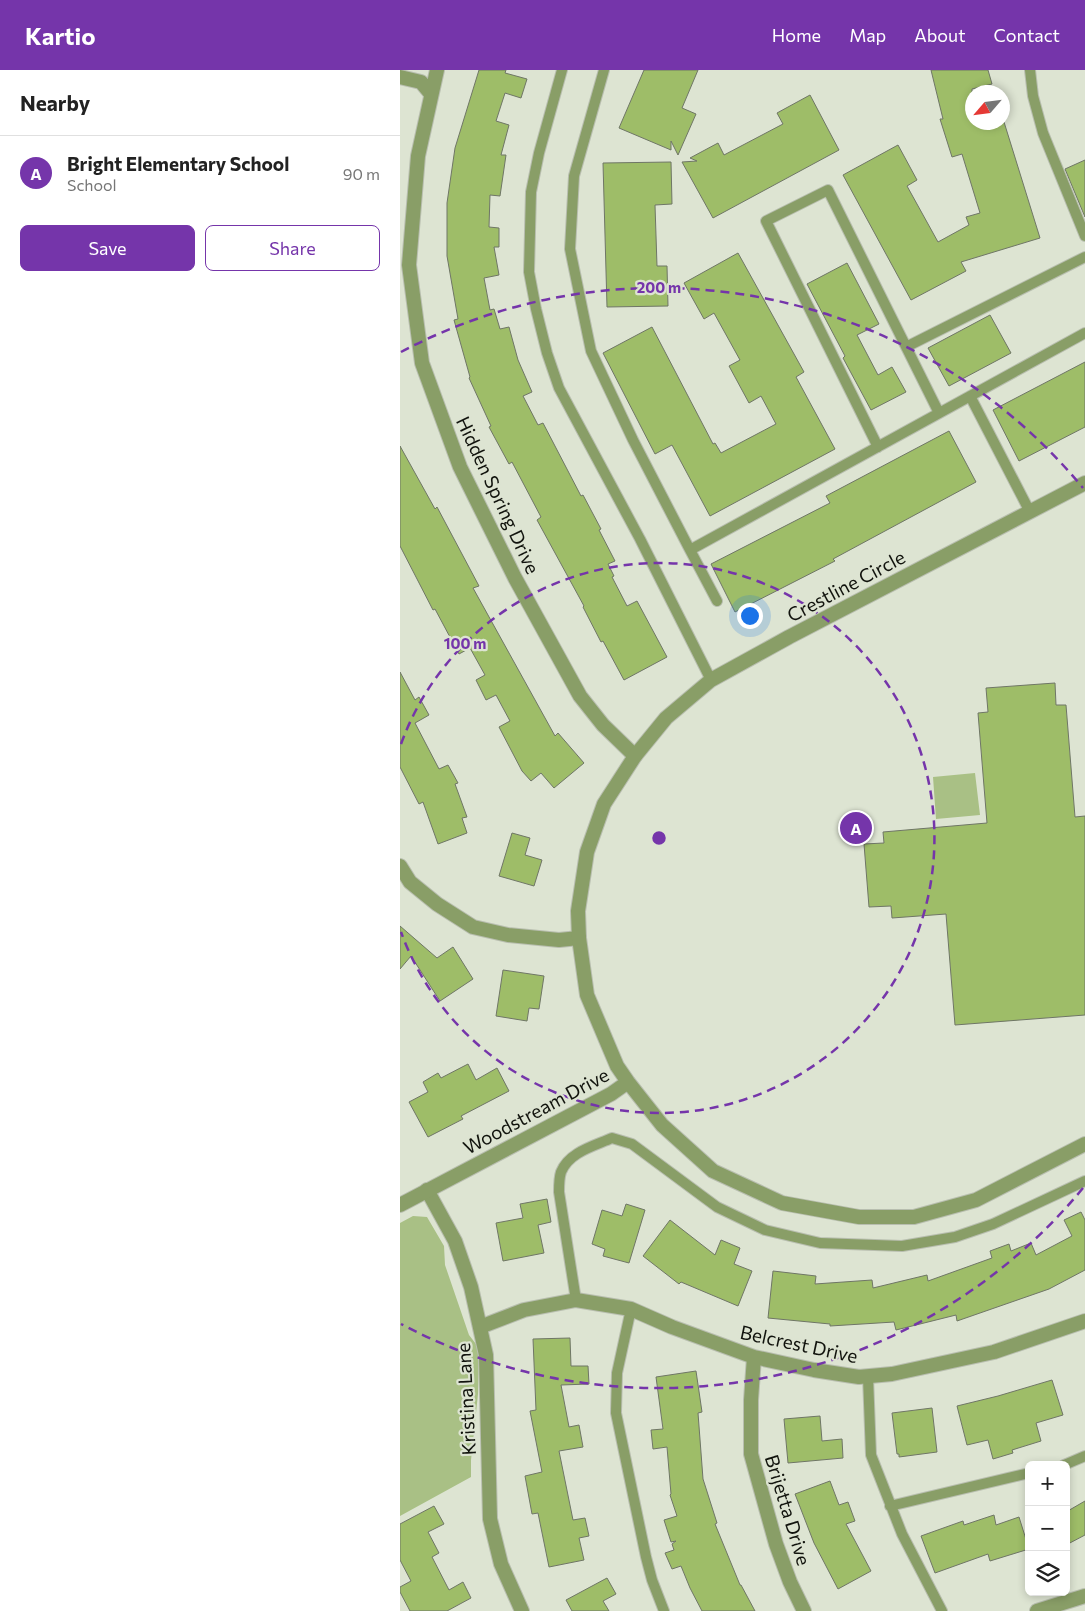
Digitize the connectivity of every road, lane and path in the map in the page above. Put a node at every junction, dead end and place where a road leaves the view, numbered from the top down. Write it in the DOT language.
graph roads {
  1 [pos="437,70"];
  2 [pos="562,70"];
  3 [pos="604,70"];
  4 [pos="1030,70"];
  5 [pos="400,77"];
  6 [pos="431,94"];
  7 [pos="1085,236"];
  8 [pos="1085,257"];
  9 [pos="1085,332"];
  10 [pos="906,347"];
  11 [pos="970,396"];
  12 [pos="939,413"];
  13 [pos="878,447"];
  14 [pos="1085,483"];
  15 [pos="1030,512"];
  16 [pos="690,550"];
  17 [pos="717,602"];
  18 [pos="710,680"];
  19 [pos="635,756"];
  20 [pos="400,866"];
  21 [pos="579,938"];
  22 [pos="628,1082"];
  23 [pos="1085,1144"];
  24 [pos="1085,1181"];
  25 [pos="427,1190"];
  26 [pos="400,1205"];
  27 [pos="576,1300"];
  28 [pos="630,1309"];
  29 [pos="1085,1321"];
  30 [pos="480,1327"];
  31 [pos="754,1357"];
  32 [pos="868,1377"];
  33 [pos="1085,1456"];
  34 [pos="1070,1462"];
  35 [pos="1025,1474"];
  36 [pos="890,1506"];
  37 [pos="1085,1596"];
  38 [pos="522,1611"];
  39 [pos="664,1611"];
  40 [pos="804,1611"];
  41 [pos="942,1611"];
  42 [pos="1037,1611"];
  1 -- 6 [label="street, Hidden Spring Drive"];
  2 -- 18 [label="lane"];
  3 -- 16 [label="lane"];
  4 -- 7 [label="lane"];
  5 -- 6 [label="street"];
  6 -- 19 [label="street, Hidden Spring Drive"];
  8 -- 10 [label="lane"];
  9 -- 11 [label="lane"];
  10 -- 12 [label="lane"];
  10 -- 13 [label="lane"];
  11 -- 12 [label="lane"];
  11 -- 15 [label="lane"];
  12 -- 13 [label="lane"];
  13 -- 16 [label="lane"];
  14 -- 15 [label="street, Crestline Circle"];
  15 -- 18 [label="street, Crestline Circle"];
  16 -- 17 [label="lane"];
  18 -- 19 [label="street, Crestline Circle"];
  19 -- 21 [label="street, Crestline Circle"];
  20 -- 21 [label="street"];
  21 -- 22 [label="street, Crestline Circle"];
  22 -- 23 [label="street, Woodstream Drive"];
  22 -- 25 [label="street, Woodstream Drive"];
  24 -- 27 [label="lane"];
  25 -- 26 [label="street, Woodstream Drive"];
  25 -- 30 [label="street, Kristina Lane"];
  27 -- 28 [label="street, Belcrest Drive"];
  27 -- 30 [label="street, Belcrest Drive"];
  28 -- 31 [label="street, Belcrest Drive"];
  28 -- 39 [label="lane"];
  29 -- 32 [label="street, Belcrest Drive"];
  30 -- 38 [label="street, Kristina Lane"];
  31 -- 32 [label="street, Belcrest Drive"];
  31 -- 40 [label="street, Brijetta Drive"];
  32 -- 36 [label="lane"];
  33 -- 34 [label="lane"];
  35 -- 36 [label="lane"];
  36 -- 41 [label="lane"];
  37 -- 42 [label="street"];
}
